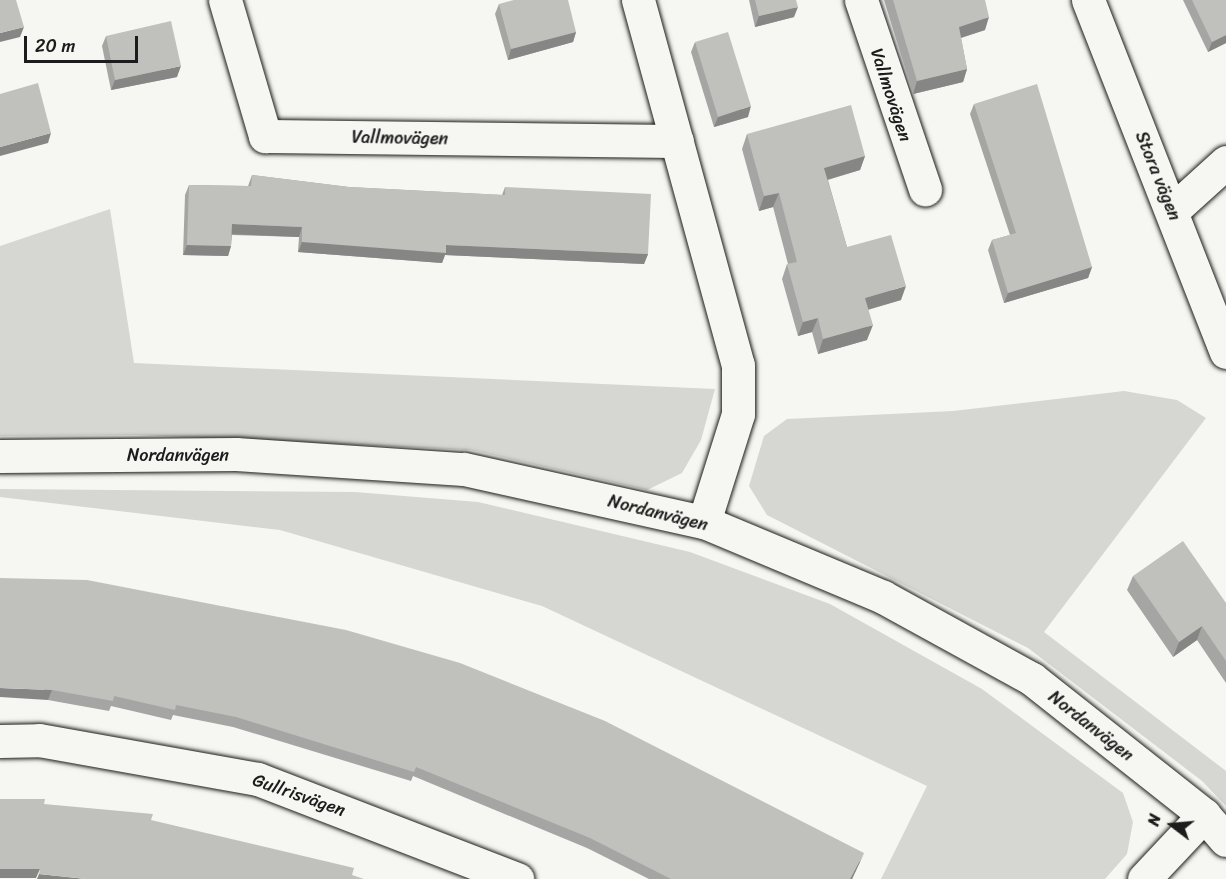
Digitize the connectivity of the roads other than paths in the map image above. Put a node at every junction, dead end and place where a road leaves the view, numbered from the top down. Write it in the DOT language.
graph roads {
  1 [pos="225,0"];
  2 [pos="638,0"];
  3 [pos="861,0"];
  4 [pos="1088,0"];
  5 [pos="677,141"];
  6 [pos="1226,162"];
  7 [pos="925,189"];
  8 [pos="1172,211"];
  9 [pos="1226,352"];
  10 [pos="0,456"];
  11 [pos="704,522"];
  12 [pos="0,741"];
  13 [pos="1204,815"];
  14 [pos="1226,840"];
  15 [pos="518,879"];
  16 [pos="1144,879"];
  1 -- 5 [label="street, Vallmovägen"];
  2 -- 5 [label="street"];
  3 -- 7 [label="street, Vallmovägen"];
  4 -- 8 [label="street, Stora vägen"];
  5 -- 11 [label="street"];
  6 -- 8 [label="street"];
  8 -- 9 [label="street, Stora vägen"];
  10 -- 11 [label="street, Nordanvägen"];
  11 -- 13 [label="street, Nordanvägen"];
  12 -- 15 [label="street, Gullrisvägen"];
  13 -- 14 [label="street, Nordanvägen"];
  13 -- 16 [label="street"];
}
